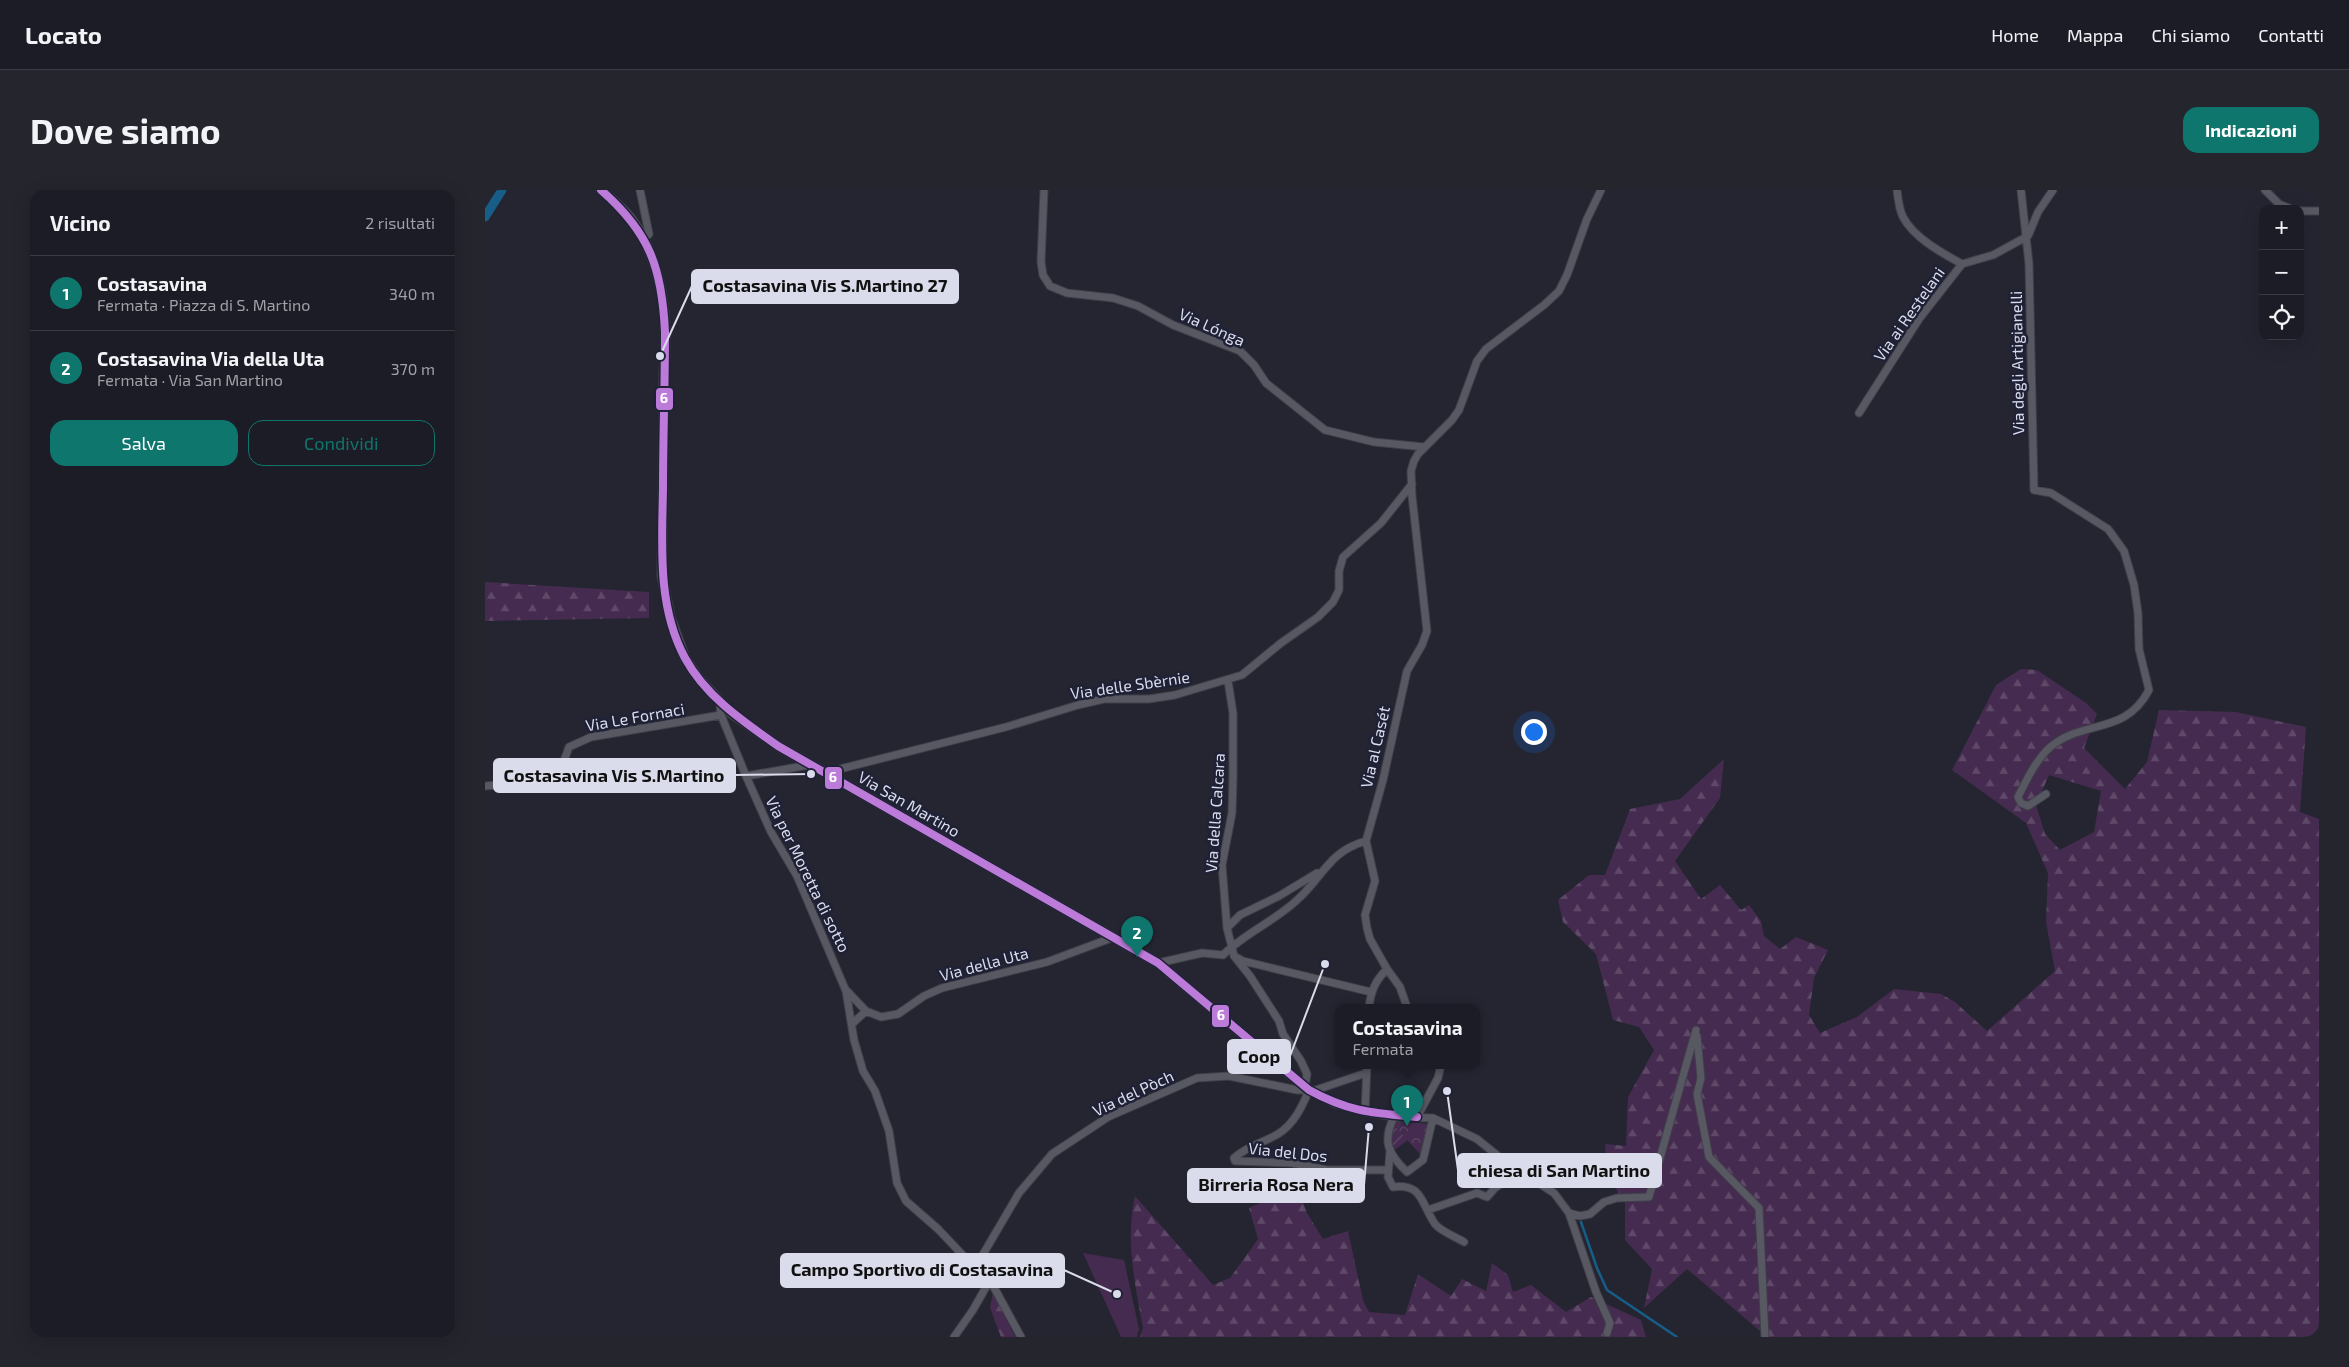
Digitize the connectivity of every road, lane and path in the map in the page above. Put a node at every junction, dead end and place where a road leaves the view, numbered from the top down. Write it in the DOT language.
graph roads {
  1 [pos="601,190"];
  2 [pos="640,190"];
  3 [pos="1044,190"];
  4 [pos="1601,190"];
  5 [pos="1897,190"];
  6 [pos="2021,190"];
  7 [pos="2053,190"];
  8 [pos="2265,190"];
  9 [pos="2319,203"];
  10 [pos="2281,205"];
  11 [pos="2304,210"];
  12 [pos="2317,211"];
  13 [pos="2025,237"];
  14 [pos="643,239"];
  15 [pos="1962,264"];
  16 [pos="1859,413"];
  17 [pos="1424,447"];
  18 [pos="1411,484"];
  19 [pos="1228,681"];
  20 [pos="720,703"];
  21 [pos="721,715"];
  22 [pos="809,765"];
  23 [pos="824,773"];
  24 [pos="746,776"];
  25 [pos="485,786"];
  26 [pos="2046,794"];
  27 [pos="1366,841"];
  28 [pos="1323,869"];
  29 [pos="1227,928"];
  30 [pos="1114,937"];
  31 [pos="1231,947"];
  32 [pos="1233,956"];
  33 [pos="1158,963"];
  34 [pos="1387,969"];
  35 [pos="846,991"];
  36 [pos="1371,992"];
  37 [pos="1369,1004"];
  38 [pos="1406,1004"];
  39 [pos="866,1011"];
  40 [pos="852,1024"];
  41 [pos="1366,1069"];
  42 [pos="1440,1069"];
  43 [pos="1309,1089"];
  44 [pos="1365,1112"];
  45 [pos="1394,1116"];
  46 [pos="1417,1117"];
  47 [pos="1433,1118"];
  48 [pos="1390,1151"];
  49 [pos="1387,1170"];
  50 [pos="1521,1171"];
  51 [pos="1428,1210"];
  52 [pos="1569,1213"];
  53 [pos="1464,1242"];
  54 [pos="975,1268"];
  55 [pos="990,1280"];
  56 [pos="1607,1333"];
  57 [pos="954,1337"];
  58 [pos="1021,1337"];
  59 [pos="1765,1337"];
  1 -- 14 [label="street, Via San Martino"];
  2 -- 14 [label="street"];
  3 -- 17 [label="street, Via Lónga"];
  4 -- 17 [label="street"];
  5 -- 15 [label="street"];
  6 -- 13 [label="street, Via degli Artigianelli"];
  7 -- 13 [label="street"];
  8 -- 10 [label="street"];
  9 -- 12 [label="street"];
  11 -- 12 [label="street"];
  13 -- 15 [label="street, Via ai Restelani"];
  13 -- 26 [label="street, Via degli Artigianelli"];
  14 -- 20 [label="street, Via San Martino"];
  15 -- 16 [label="street, Via ai Restelani"];
  17 -- 18 [label="street"];
  18 -- 19 [label="street, Via delle Sbèrnie"];
  18 -- 27 [label="street, Via al Casét"];
  19 -- 23 [label="street, Via delle Sbèrnie"];
  19 -- 29 [label="street, Via della Calcara"];
  20 -- 21 [label="street, Via per Moretta di sotto"];
  20 -- 22 [label="street, Via San Martino"];
  21 -- 24 [label="street, Via per Moretta di sotto"];
  21 -- 25 [label="street, Via Le Fornaci"];
  22 -- 23 [label="street, Via San Martino"];
  22 -- 24 [label="street"];
  23 -- 30 [label="street, Via San Martino"];
  24 -- 35 [label="street, Via per Moretta di sotto"];
  27 -- 28 [label="street"];
  27 -- 34 [label="street, Via al Casét"];
  28 -- 29 [label="street"];
  28 -- 31 [label="street"];
  29 -- 31 [label="street, Via della Calcara"];
  30 -- 33 [label="street, Via San Martino"];
  30 -- 39 [label="street, Via della Uta"];
  31 -- 32 [label="street, Via della Calcara"];
  31 -- 33 [label="street"];
  32 -- 36 [label="street"];
  32 -- 43 [label="street, Via della Calcara"];
  33 -- 43 [label="street, Via San Martino"];
  34 -- 36 [label="street"];
  34 -- 38 [label="street, Via al Casét"];
  35 -- 39 [label="street"];
  35 -- 40 [label="street, Via per Moretta di sotto"];
  36 -- 37 [label="street"];
  39 -- 40 [label="street"];
  40 -- 54 [label="street, Via per Moretta di sotto"];
  41 -- 43 [label="street"];
  41 -- 44 [label="street"];
  42 -- 46 [label="street"];
  43 -- 44 [label="street, Via San Martino"];
  43 -- 49 [label="street, Via del Dos"];
  43 -- 54 [label="street, Via del Pòch"];
  44 -- 45 [label="street, Via San Martino"];
  45 -- 46 [label="street, Via San Martino"];
  45 -- 48 [label="street"];
  46 -- 47 [label="street, Via San Martino"];
  47 -- 48 [label="street"];
  47 -- 50 [label="street"];
  48 -- 49 [label="street"];
  49 -- 51 [label="street"];
  50 -- 51 [label="street"];
  50 -- 52 [label="street"];
  51 -- 53 [label="street"];
  52 -- 56 [label="street"];
  52 -- 59 [label="street"];
  54 -- 55 [label="street, Via per Moretta di sotto"];
  55 -- 57 [label="street"];
  55 -- 58 [label="street, Via per Moretta di sotto"];
}
